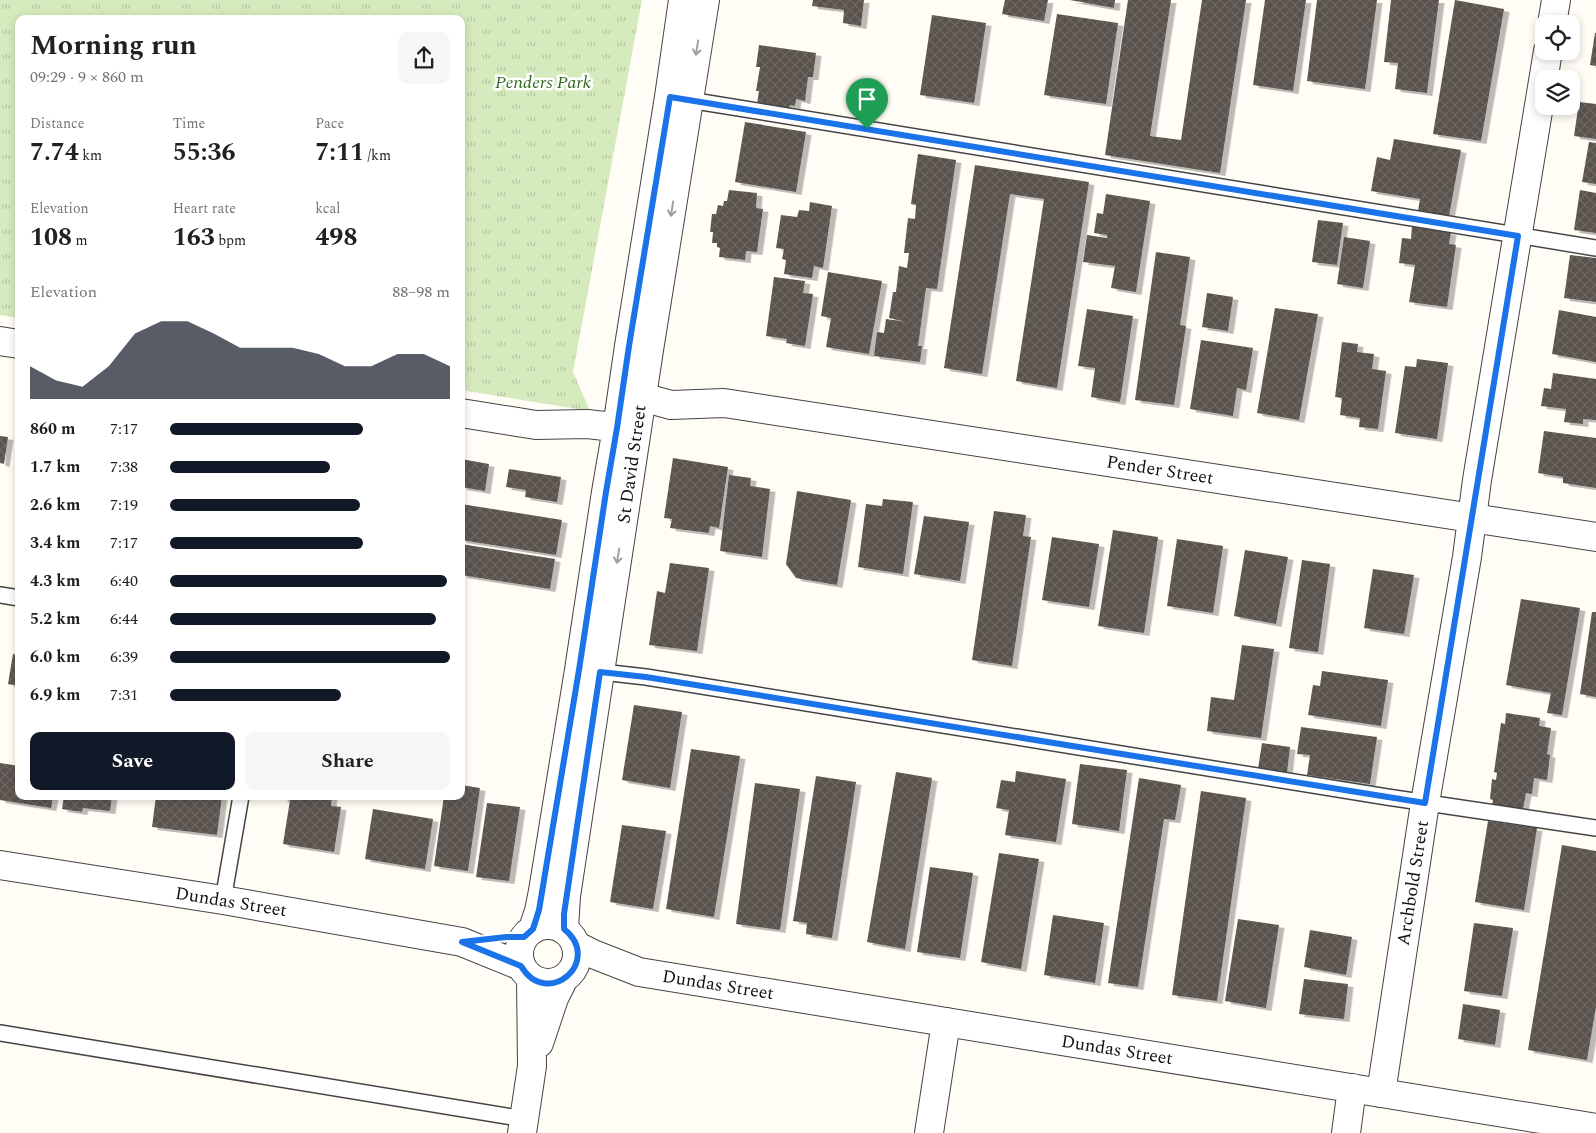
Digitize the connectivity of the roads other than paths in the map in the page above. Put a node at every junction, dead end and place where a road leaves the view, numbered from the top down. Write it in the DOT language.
graph roads {
  1 [pos="683,0"];
  2 [pos="705,0"];
  3 [pos="1556,0"];
  4 [pos="1554,15"];
  5 [pos="1547,60"];
  6 [pos="679,99"];
  7 [pos="1518,236"];
  8 [pos="1596,248"];
  9 [pos="0,341"];
  10 [pos="15,343"];
  11 [pos="636,389"];
  12 [pos="465,414"];
  13 [pos="622,438"];
  14 [pos="1473,518"];
  15 [pos="1596,537"];
  16 [pos="0,595"];
  17 [pos="15,597"];
  18 [pos="590,671"];
  19 [pos="240,800"];
  20 [pos="1425,803"];
  21 [pos="1596,828"];
  22 [pos="0,865"];
  23 [pos="223,900"];
  24 [pos="529,933"];
  25 [pos="570,938"];
  26 [pos="462,942"];
  27 [pos="526,972"];
  28 [pos="639,972"];
  29 [pos="566,978"];
  30 [pos="946,1022"];
  31 [pos="0,1033"];
  32 [pos="532,1066"];
  33 [pos="1352,1088"];
  34 [pos="1381,1093"];
  35 [pos="523,1126"];
  36 [pos="1596,1128"];
  37 [pos="929,1133"];
  38 [pos="1346,1133"];
  1 -- 6 [label="street, St David Street"];
  2 -- 6 [label="street, St David Street, one-way"];
  3 -- 4 [label="street"];
  5 -- 7 [label="street, Archbold Street"];
  6 -- 7 [label="lane"];
  6 -- 11 [label="street, St David Street"];
  7 -- 8 [label="lane"];
  7 -- 14 [label="street, Archbold Street"];
  9 -- 10 [label="street"];
  11 -- 13 [label="street, St David Street"];
  11 -- 14 [label="street, Pender Street"];
  12 -- 13 [label="street"];
  13 -- 18 [label="street, St David Street"];
  14 -- 15 [label="street, Pender Street"];
  14 -- 20 [label="street, Archbold Street"];
  16 -- 17 [label="lane"];
  18 -- 20 [label="lane"];
  18 -- 24 [label="street, St David Street"];
  18 -- 25 [label="street, St David Street"];
  19 -- 23 [label="lane"];
  20 -- 21 [label="lane"];
  20 -- 34 [label="street, Archbold Street"];
  22 -- 23 [label="street, Dundas Street"];
  23 -- 26 [label="street, Dundas Street"];
  24 -- 25 [label="street"];
  24 -- 26 [label="street, Dundas Street"];
  24 -- 27 [label="street"];
  25 -- 28 [label="street, Dundas Street"];
  25 -- 29 [label="street"];
  26 -- 27 [label="street, Dundas Street"];
  27 -- 29 [label="street"];
  27 -- 32 [label="street"];
  28 -- 29 [label="street, Dundas Street"];
  28 -- 30 [label="street, Dundas Street"];
  29 -- 32 [label="street"];
  30 -- 33 [label="street, Dundas Street"];
  30 -- 37 [label="street"];
  31 -- 35 [label="lane"];
  32 -- 35 [label="street"];
  33 -- 34 [label="street, Dundas Street"];
  33 -- 38 [label="street"];
  34 -- 36 [label="street, Dundas Street"];
}
